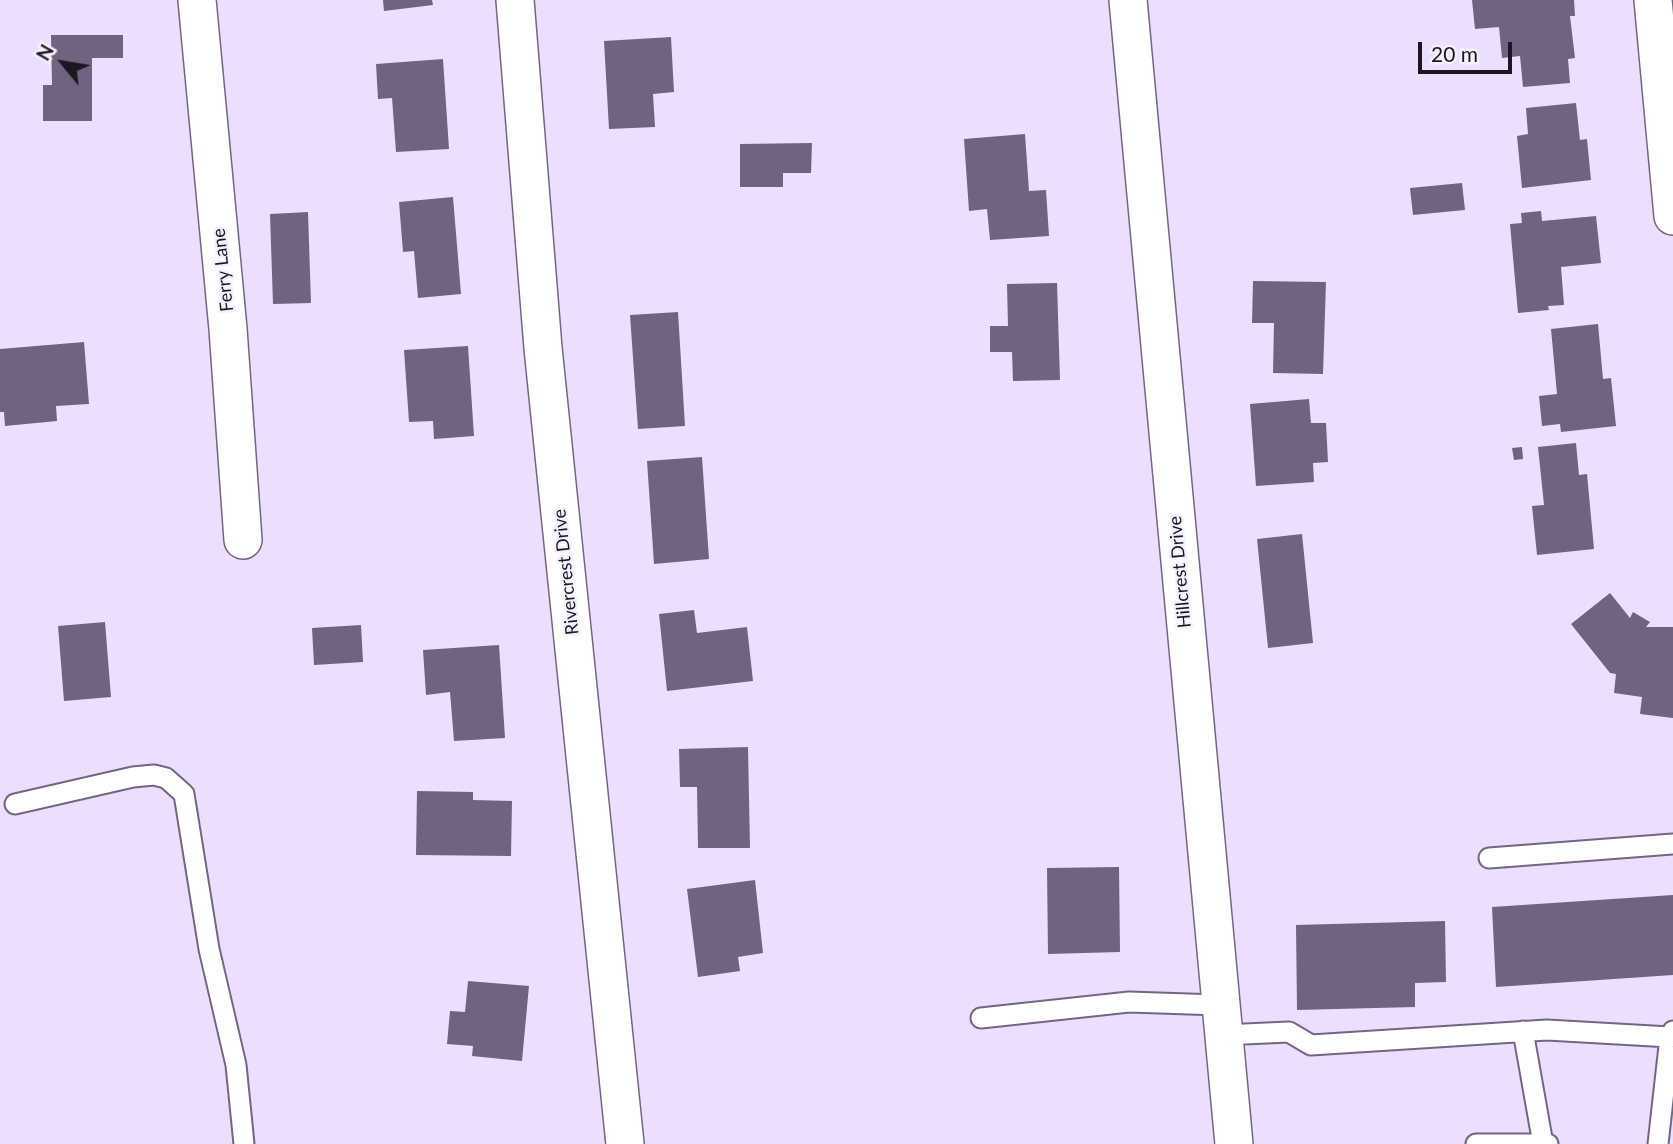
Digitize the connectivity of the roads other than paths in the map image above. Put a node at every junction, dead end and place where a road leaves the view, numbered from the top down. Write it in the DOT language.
graph roads {
  1 [pos="197,0"];
  2 [pos="515,0"];
  3 [pos="1128,0"];
  4 [pos="1653,0"];
  5 [pos="1673,215"];
  6 [pos="243,540"];
  7 [pos="15,804"];
  8 [pos="1673,844"];
  9 [pos="1489,858"];
  10 [pos="981,1018"];
  11 [pos="1221,1020"];
  12 [pos="1523,1031"];
  13 [pos="1672,1034"];
  14 [pos="244,1144"];
  15 [pos="625,1144"];
  16 [pos="1234,1144"];
  17 [pos="1476,1144"];
  18 [pos="1546,1144"];
  19 [pos="1658,1144"];
  1 -- 6 [label="street, Ferry Lane"];
  2 -- 15 [label="street, Rivercrest Drive"];
  3 -- 11 [label="street, Hillcrest Drive"];
  4 -- 5 [label="street"];
  7 -- 14 [label="lane"];
  8 -- 9 [label="lane"];
  10 -- 11 [label="lane"];
  11 -- 12 [label="lane"];
  11 -- 16 [label="street, Hillcrest Drive"];
  12 -- 13 [label="lane"];
  12 -- 18 [label="lane"];
  13 -- 19 [label="lane"];
  17 -- 18 [label="lane"];
}
